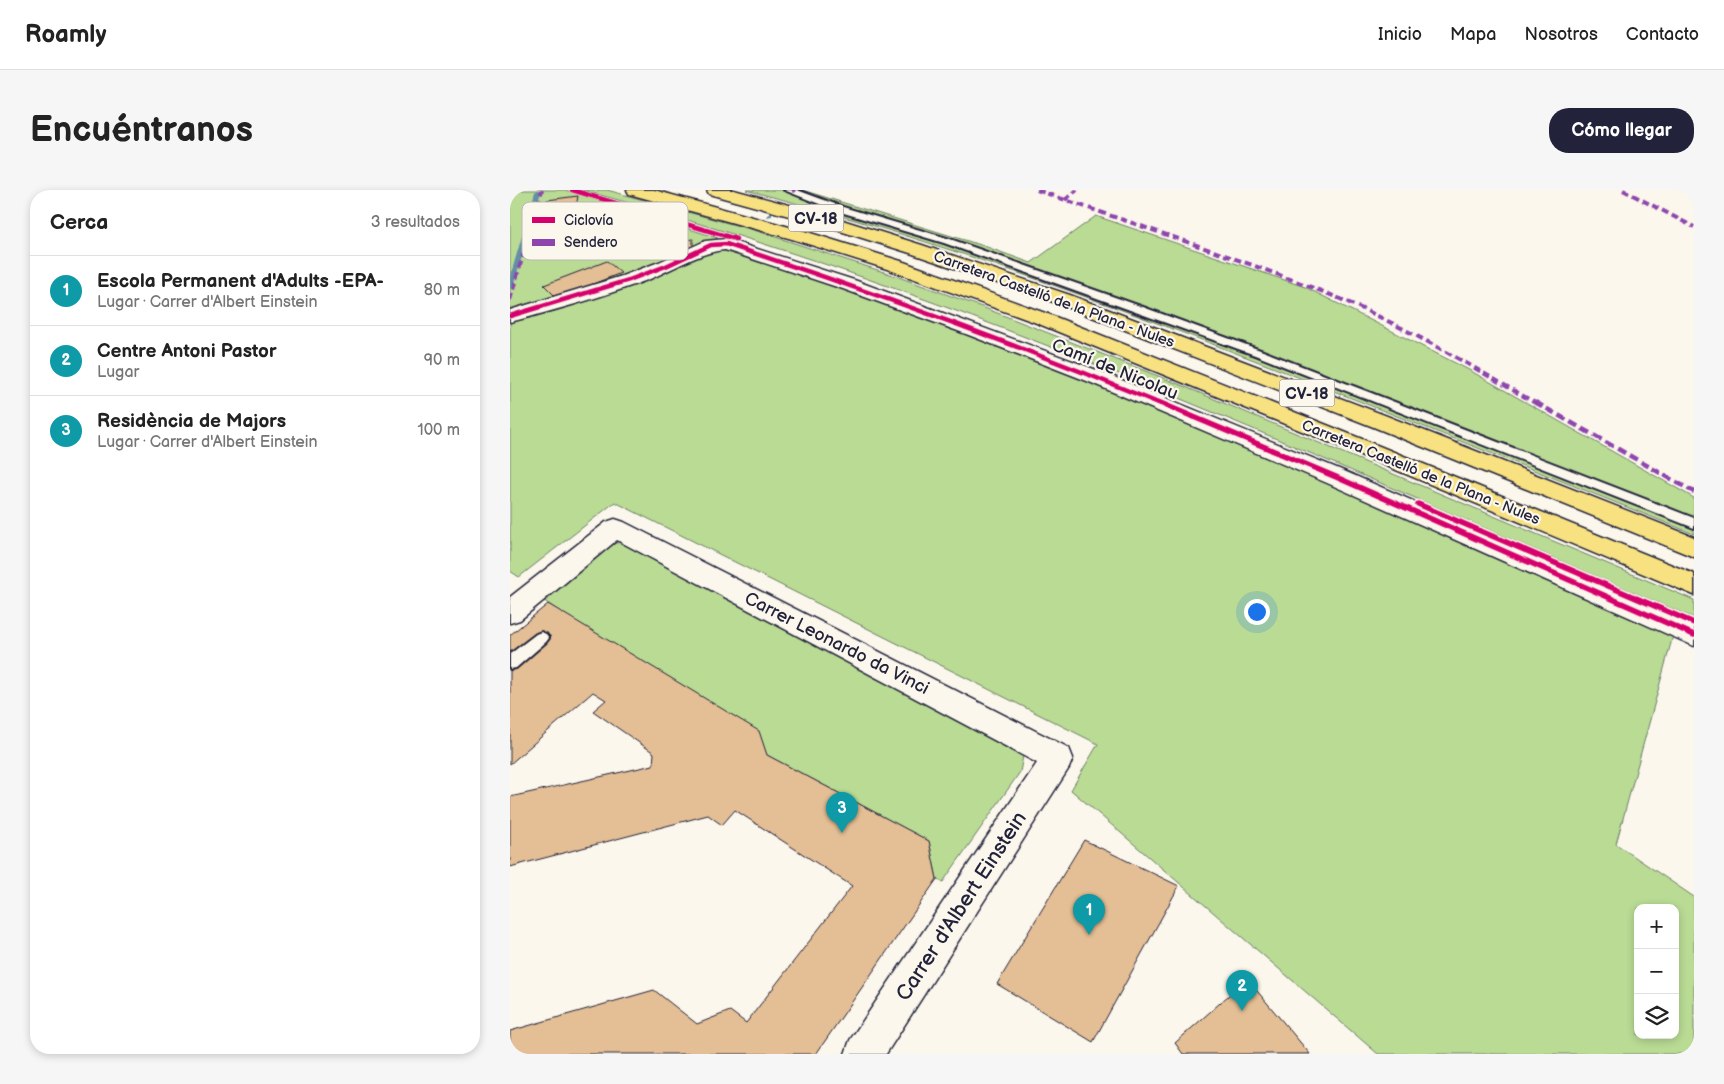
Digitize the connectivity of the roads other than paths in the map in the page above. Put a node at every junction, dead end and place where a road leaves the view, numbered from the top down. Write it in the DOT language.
graph roads {
  1 [pos="635,190"];
  2 [pos="715,190"];
  3 [pos="789,190"];
  4 [pos="678,202"];
  5 [pos="688,205"];
  6 [pos="688,256"];
  7 [pos="679,260"];
  8 [pos="510,316"];
  9 [pos="1694,523"];
  10 [pos="1694,547"];
  11 [pos="1694,585"];
  12 [pos="510,612"];
  13 [pos="1694,635"];
  14 [pos="541,638"];
  15 [pos="510,663"];
  16 [pos="1058,758"];
  17 [pos="864,1054"];
  1 -- 4 [label="main road, Carretera Castelló de la Plana - Nules / CV-18"];
  2 -- 10 [label="main road, Carretera Castelló de la Plana - Nules / CV-18"];
  3 -- 9 [label="lane"];
  5 -- 11 [label="main road, Carretera Castelló de la Plana - Nules / CV-18"];
  6 -- 13 [label="street, Camí de Nicolau"];
  7 -- 8 [label="street, Camí de Nicolau"];
  12 -- 16 [label="street, Carrer Leonardo da Vinci"];
  14 -- 15 [label="lane"];
  16 -- 17 [label="street, Carrer d'Albert Einstein"];
}
